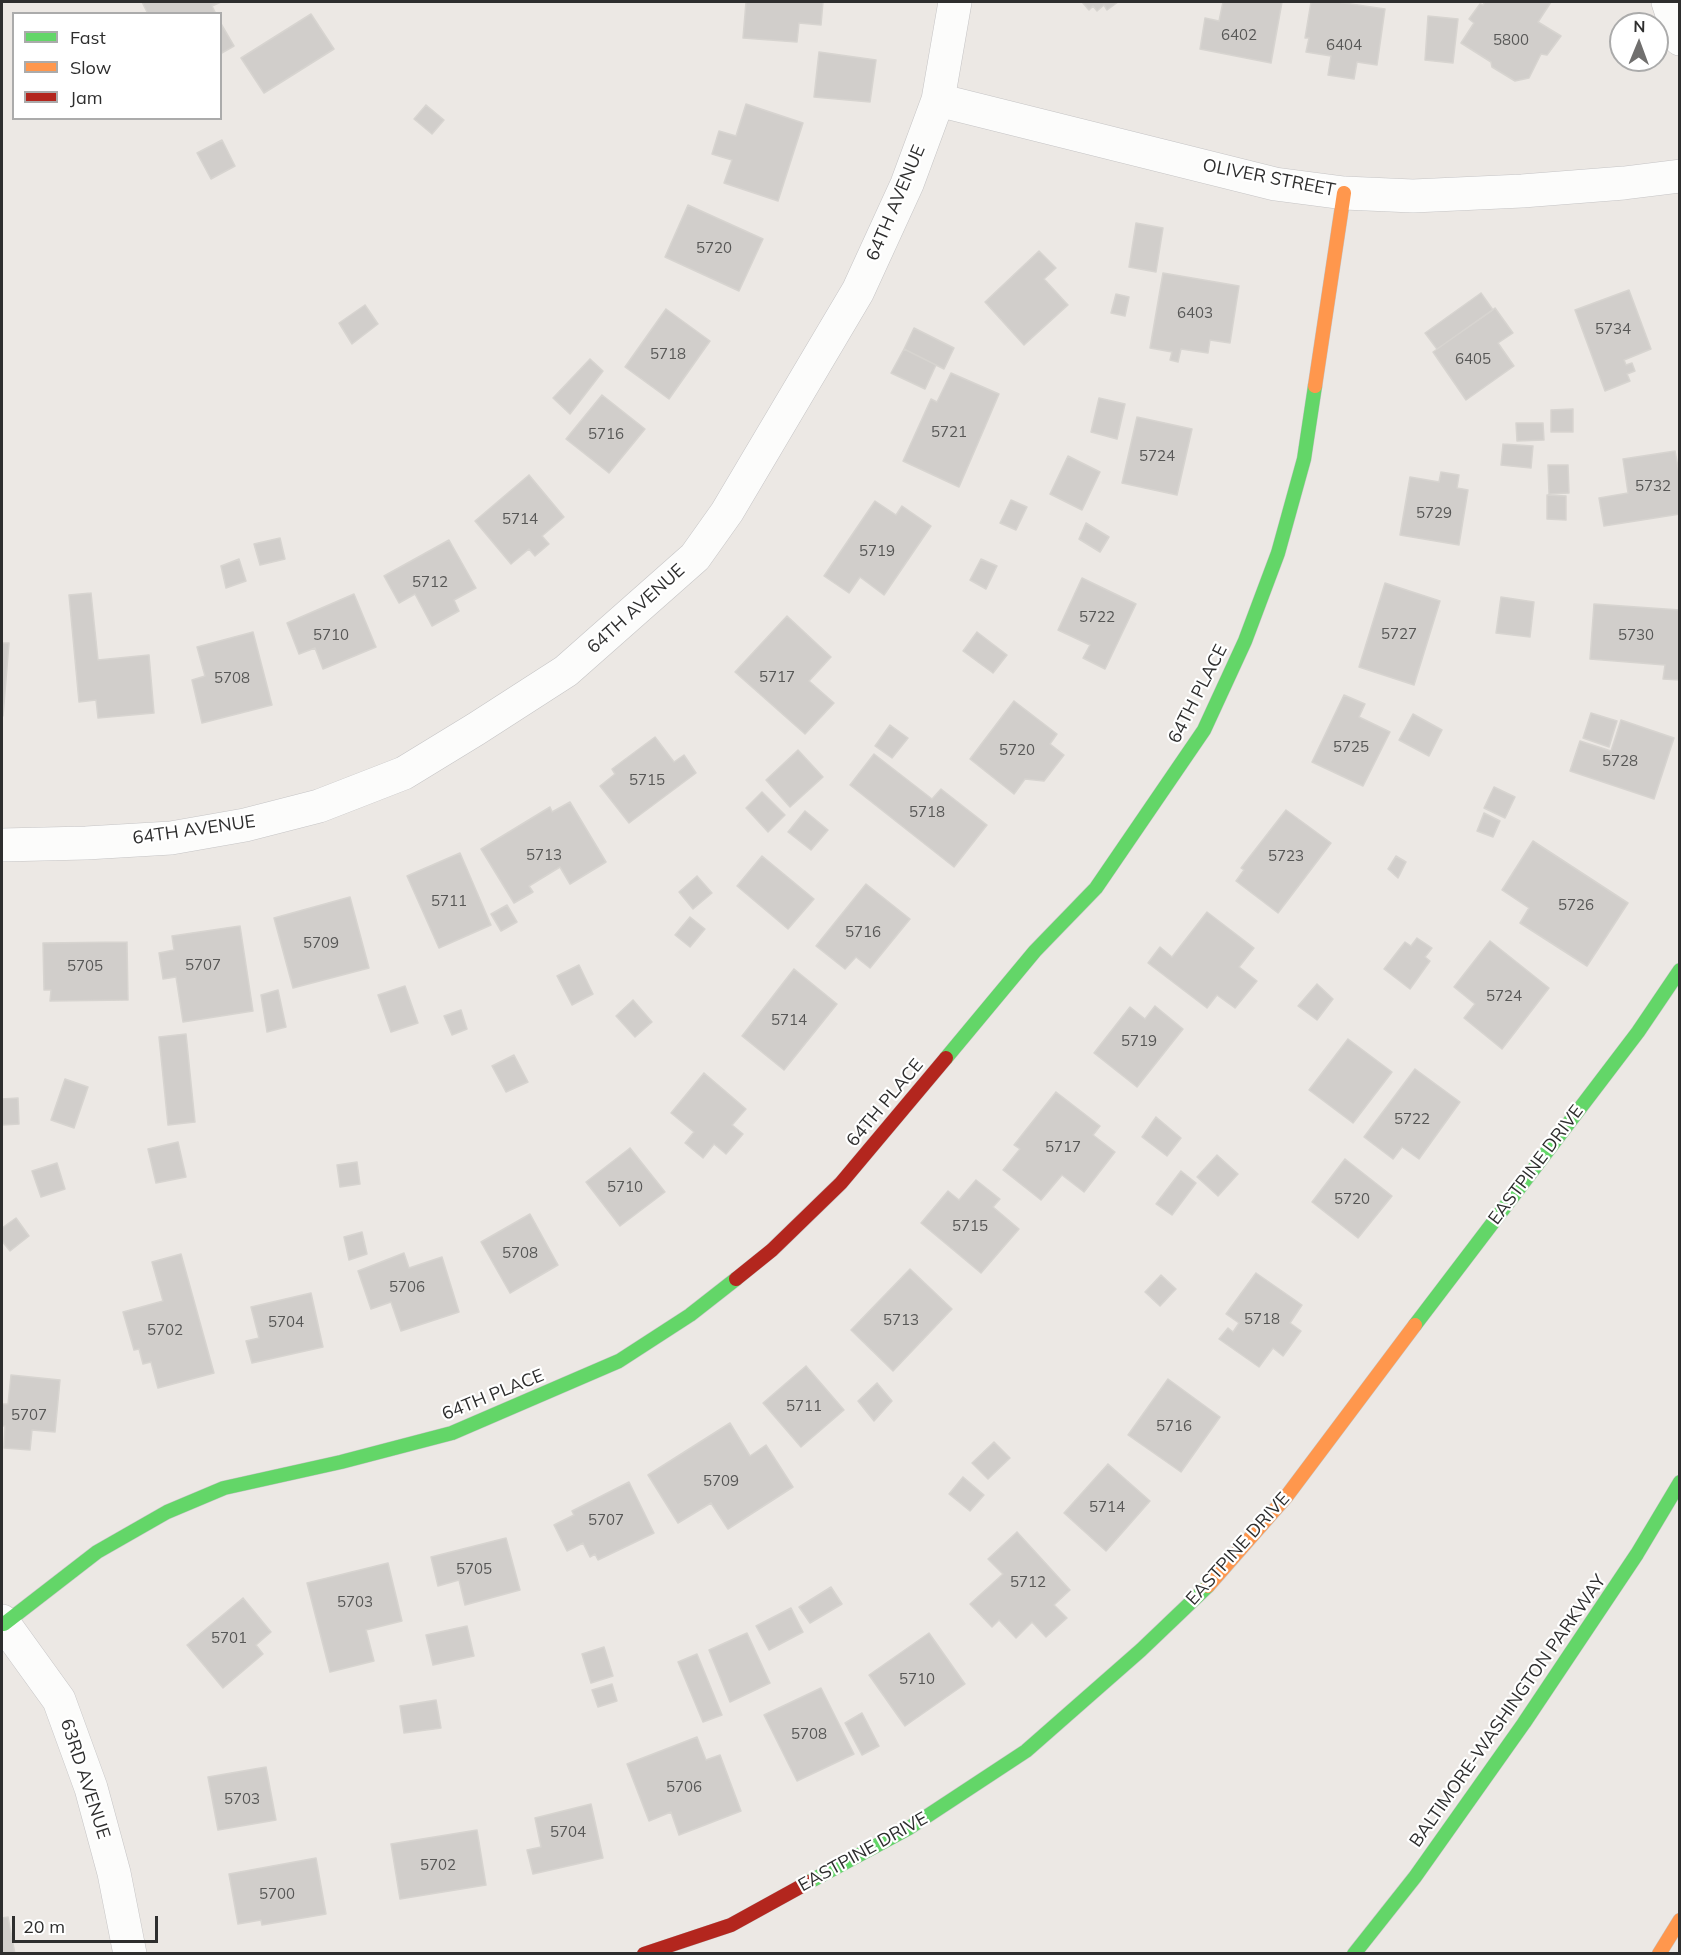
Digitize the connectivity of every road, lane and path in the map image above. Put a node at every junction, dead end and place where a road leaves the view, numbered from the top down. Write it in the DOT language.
graph roads {
  1 [pos="955,2"];
  2 [pos="1668,2"];
  3 [pos="1680,39"];
  4 [pos="938,100"];
  5 [pos="1680,176"];
  6 [pos="1344,193"];
  7 [pos="2,845"];
  8 [pos="1680,970"];
  9 [pos="1680,1482"];
  10 [pos="3,1622"];
  11 [pos="1680,1920"];
  12 [pos="130,1953"];
  13 [pos="644,1953"];
  14 [pos="1354,1953"];
  15 [pos="1659,1953"];
  1 -- 4 [label="street, 64TH AVENUE"];
  2 -- 3 [label="street"];
  4 -- 6 [label="street, OLIVER STREET"];
  4 -- 7 [label="street, 64TH AVENUE"];
  5 -- 6 [label="street, OLIVER STREET"];
  6 -- 10 [label="main road, 64TH PLACE"];
  8 -- 13 [label="main road, EASTPINE DRIVE"];
  9 -- 14 [label="main road, BALTIMORE-WASHINGTON PARKWAY"];
  10 -- 12 [label="street, 63RD AVENUE"];
  11 -- 15 [label="main road"];
}
